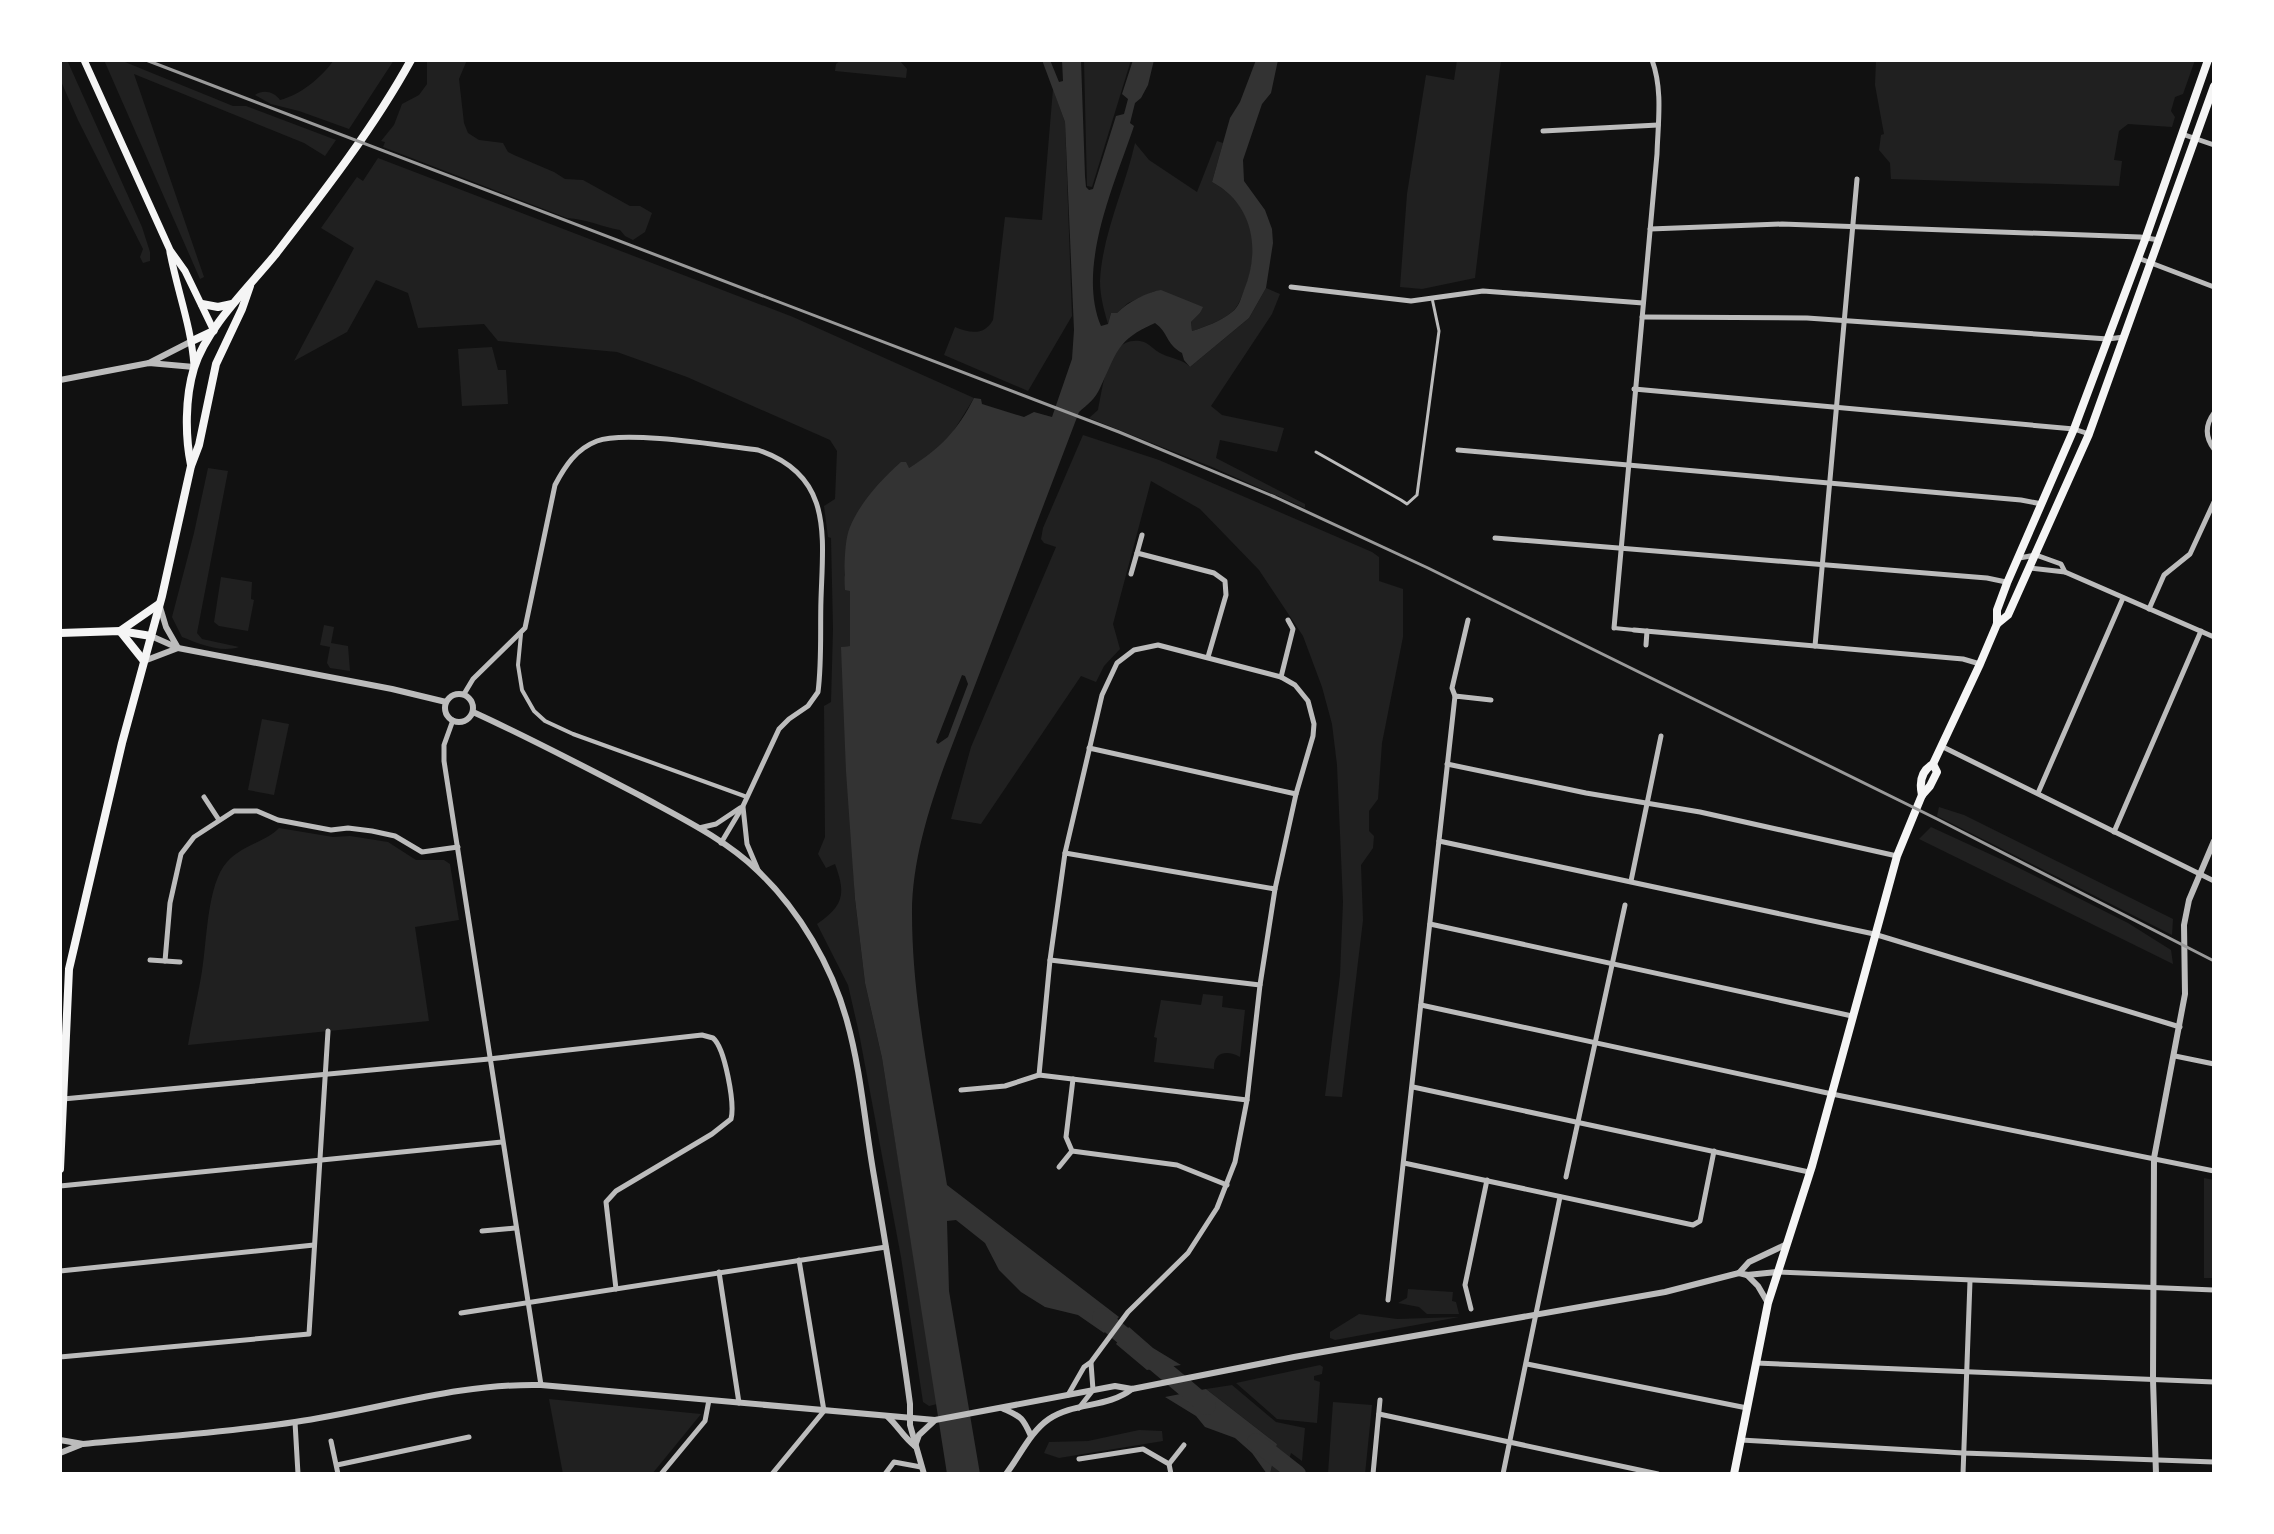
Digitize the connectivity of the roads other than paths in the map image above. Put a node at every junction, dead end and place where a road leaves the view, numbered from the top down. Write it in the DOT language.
graph roads {
  1 [pos="84,60"];
  2 [pos="411,60"];
  3 [pos="1652,60"];
  4 [pos="2208,60"];
  5 [pos="2214,86"];
  6 [pos="1658,125"];
  7 [pos="1543,131"];
  8 [pos="2181,134"];
  9 [pos="2195,138"];
  10 [pos="2214,145"];
  11 [pos="1857,179"];
  12 [pos="1853,226"];
  13 [pos="1650,229"];
  14 [pos="2146,237"];
  15 [pos="2159,240"];
  16 [pos="170,250"];
  17 [pos="2138,258"];
  18 [pos="2151,263"];
  19 [pos="250,286"];
  20 [pos="1291,287"];
  21 [pos="2214,287"];
  22 [pos="1432,298"];
  23 [pos="1643,303"];
  24 [pos="202,304"];
  25 [pos="233,304"];
  26 [pos="1642,317"];
  27 [pos="1845,321"];
  28 [pos="214,331"];
  29 [pos="2125,336"];
  30 [pos="2108,339"];
  31 [pos="192,341"];
  32 [pos="149,363"];
  33 [pos="216,364"];
  34 [pos="194,367"];
  35 [pos="60,380"];
  36 [pos="1634,389"];
  37 [pos="1837,408"];
  38 [pos="2214,413"];
  39 [pos="2074,429"];
  40 [pos="2089,434"];
  41 [pos="2214,449"];
  42 [pos="1458,450"];
  43 [pos="1316,452"];
  44 [pos="191,466"];
  45 [pos="1629,466"];
  46 [pos="1830,484"];
  47 [pos="2214,502"];
  48 [pos="2042,504"];
  49 [pos="1142,535"];
  50 [pos="1495,538"];
  51 [pos="1622,547"];
  52 [pos="1137,553"];
  53 [pos="2036,555"];
  54 [pos="2019,558"];
  55 [pos="1822,565"];
  56 [pos="2030,568"];
  57 [pos="2065,572"];
  58 [pos="1131,574"];
  59 [pos="2007,583"];
  60 [pos="2123,598"];
  61 [pos="159,604"];
  62 [pos="2149,609"];
  63 [pos="142,616"];
  64 [pos="1288,620"];
  65 [pos="1468,620"];
  66 [pos="1997,624"];
  67 [pos="1614,628"];
  68 [pos="1634,630"];
  69 [pos="120,631"];
  70 [pos="1647,631"];
  71 [pos="2201,631"];
  72 [pos="60,633"];
  73 [pos="521,634"];
  74 [pos="151,636"];
  75 [pos="2214,637"];
  76 [pos="1646,645"];
  77 [pos="1815,646"];
  78 [pos="178,648"];
  79 [pos="1208,657"];
  80 [pos="144,661"];
  81 [pos="1980,664"];
  82 [pos="1281,677"];
  83 [pos="464,694"];
  84 [pos="1455,696"];
  85 [pos="1491,700"];
  86 [pos="446,702"];
  87 [pos="473,712"];
  88 [pos="453,720"];
  89 [pos="1661,736"];
  90 [pos="1941,746"];
  91 [pos="1089,748"];
  92 [pos="1447,764"];
  93 [pos="2038,793"];
  94 [pos="1296,794"];
  95 [pos="204,797"];
  96 [pos="747,797"];
  97 [pos="1647,804"];
  98 [pos="743,806"];
  99 [pos="219,820"];
  100 [pos="698,828"];
  101 [pos="2114,832"];
  102 [pos="1439,841"];
  103 [pos="2214,841"];
  104 [pos="721,843"];
  105 [pos="458,847"];
  106 [pos="1065,853"];
  107 [pos="1897,856"];
  108 [pos="758,871"];
  109 [pos="2200,874"];
  110 [pos="1631,881"];
  111 [pos="2214,881"];
  112 [pos="1275,889"];
  113 [pos="1625,905"];
  114 [pos="1430,924"];
  115 [pos="1874,934"];
  116 [pos="150,960"];
  117 [pos="1050,960"];
  118 [pos="165,961"];
  119 [pos="180,962"];
  120 [pos="1612,962"];
  121 [pos="67,982"];
  122 [pos="1260,985"];
  123 [pos="60,993"];
  124 [pos="1421,1005"];
  125 [pos="1852,1016"];
  126 [pos="2181,1027"];
  127 [pos="328,1031"];
  128 [pos="1595,1042"];
  129 [pos="2175,1056"];
  130 [pos="489,1059"];
  131 [pos="2214,1064"];
  132 [pos="60,1073"];
  133 [pos="326,1073"];
  134 [pos="1039,1075"];
  135 [pos="1073,1079"];
  136 [pos="63,1083"];
  137 [pos="1413,1087"];
  138 [pos="961,1090"];
  139 [pos="1832,1094"];
  140 [pos="63,1099"];
  141 [pos="1247,1100"];
  142 [pos="1578,1122"];
  143 [pos="502,1142"];
  144 [pos="1072,1151"];
  145 [pos="1714,1151"];
  146 [pos="2154,1158"];
  147 [pos="320,1160"];
  148 [pos="1404,1163"];
  149 [pos="1059,1167"];
  150 [pos="60,1169"];
  151 [pos="2214,1171"];
  152 [pos="1810,1172"];
  153 [pos="1566,1177"];
  154 [pos="1487,1180"];
  155 [pos="1227,1185"];
  156 [pos="60,1186"];
  157 [pos="1560,1197"];
  158 [pos="515,1228"];
  159 [pos="482,1231"];
  160 [pos="314,1245"];
  161 [pos="1785,1245"];
  162 [pos="886,1247"];
  163 [pos="799,1260"];
  164 [pos="60,1271"];
  165 [pos="719,1272"];
  166 [pos="1777,1272"];
  167 [pos="1739,1273"];
  168 [pos="1747,1275"];
  169 [pos="1970,1281"];
  170 [pos="2153,1288"];
  171 [pos="616,1289"];
  172 [pos="2214,1290"];
  173 [pos="1388,1300"];
  174 [pos="527,1302"];
  175 [pos="1768,1303"];
  176 [pos="1471,1309"];
  177 [pos="461,1313"];
  178 [pos="1537,1313"];
  179 [pos="60,1357"];
  180 [pos="1091,1362"];
  181 [pos="1755,1363"];
  182 [pos="1527,1364"];
  183 [pos="1967,1371"];
  184 [pos="2153,1380"];
  185 [pos="2214,1382"];
  186 [pos="541,1385"];
  187 [pos="1132,1389"];
  188 [pos="1093,1390"];
  189 [pos="1068,1395"];
  190 [pos="709,1400"];
  191 [pos="1380,1400"];
  192 [pos="739,1403"];
  193 [pos="1002,1408"];
  194 [pos="1079,1408"];
  195 [pos="1748,1408"];
  196 [pos="824,1411"];
  197 [pos="1379,1414"];
  198 [pos="888,1417"];
  199 [pos="910,1419"];
  200 [pos="936,1420"];
  201 [pos="295,1422"];
  202 [pos="1031,1436"];
  203 [pos="469,1437"];
  204 [pos="60,1440"];
  205 [pos="1741,1440"];
  206 [pos="331,1441"];
  207 [pos="1510,1443"];
  208 [pos="83,1444"];
  209 [pos="1184,1445"];
  210 [pos="915,1446"];
  211 [pos="60,1453"];
  212 [pos="1963,1453"];
  213 [pos="1079,1459"];
  214 [pos="1016,1461"];
  215 [pos="2156,1462"];
  216 [pos="2214,1462"];
  217 [pos="1169,1464"];
  218 [pos="337,1465"];
  219 [pos="922,1470"];
  220 [pos="886,1473"];
  221 [pos="298,1474"];
  222 [pos="338,1474"];
  223 [pos="661,1474"];
  224 [pos="772,1474"];
  225 [pos="1006,1474"];
  226 [pos="1015,1474"];
  227 [pos="1171,1474"];
  228 [pos="1373,1474"];
  229 [pos="1503,1474"];
  230 [pos="1658,1474"];
  231 [pos="1734,1474"];
  232 [pos="1963,1474"];
  233 [pos="2156,1474"];
  1 -- 16 [label="main road"];
  2 -- 19 [label="main road"];
  3 -- 6 [label="street"];
  4 -- 8 [label="main road"];
  5 -- 9 [label="main road"];
  6 -- 7 [label="street"];
  6 -- 13 [label="street"];
  8 -- 9 [label="street"];
  8 -- 14 [label="main road"];
  9 -- 10 [label="street"];
  9 -- 15 [label="main road"];
  11 -- 12 [label="street"];
  12 -- 13 [label="street"];
  12 -- 14 [label="street"];
  12 -- 27 [label="street"];
  13 -- 23 [label="street"];
  14 -- 15 [label="street"];
  14 -- 17 [label="main road"];
  15 -- 18 [label="main road"];
  16 -- 24 [label="main road"];
  16 -- 31 [label="main road"];
  17 -- 18 [label="street"];
  17 -- 30 [label="main road"];
  18 -- 21 [label="street"];
  18 -- 29 [label="main road"];
  19 -- 25 [label="main road"];
  19 -- 33 [label="main road"];
  20 -- 22 [label="street"];
  22 -- 23 [label="street"];
  22 -- 43 [label="lane"];
  23 -- 26 [label="street"];
  24 -- 25 [label="main road"];
  24 -- 28 [label="main road"];
  25 -- 28 [label="main road"];
  26 -- 27 [label="street"];
  26 -- 36 [label="street"];
  27 -- 30 [label="street"];
  27 -- 37 [label="street"];
  28 -- 31 [label="main road"];
  28 -- 33 [label="main road"];
  28 -- 34 [label="main road"];
  29 -- 30 [label="street"];
  29 -- 40 [label="main road"];
  30 -- 39 [label="main road"];
  31 -- 32 [label="street"];
  31 -- 34 [label="main road"];
  32 -- 34 [label="street"];
  32 -- 35 [label="street"];
  33 -- 44 [label="main road"];
  34 -- 44 [label="main road"];
  36 -- 37 [label="street"];
  36 -- 45 [label="street"];
  37 -- 39 [label="street"];
  37 -- 46 [label="street"];
  38 -- 41 [label="street"];
  39 -- 40 [label="street"];
  39 -- 48 [label="main road"];
  40 -- 53 [label="main road"];
  42 -- 45 [label="street"];
  44 -- 61 [label="main road"];
  45 -- 46 [label="street"];
  45 -- 51 [label="street"];
  46 -- 48 [label="street"];
  46 -- 55 [label="street"];
  47 -- 62 [label="street"];
  48 -- 54 [label="main road"];
  49 -- 52 [label="street"];
  50 -- 51 [label="street"];
  51 -- 55 [label="street"];
  51 -- 67 [label="street"];
  52 -- 58 [label="street"];
  52 -- 79 [label="street"];
  53 -- 54 [label="street"];
  53 -- 56 [label="main road"];
  53 -- 57 [label="street"];
  54 -- 59 [label="main road"];
  55 -- 59 [label="street"];
  55 -- 77 [label="street"];
  56 -- 57 [label="street"];
  56 -- 66 [label="main road"];
  57 -- 60 [label="street"];
  59 -- 66 [label="main road"];
  60 -- 62 [label="street"];
  60 -- 93 [label="street"];
  61 -- 63 [label="main road"];
  61 -- 74 [label="main road"];
  61 -- 78 [label="street"];
  62 -- 71 [label="street"];
  63 -- 69 [label="main road"];
  63 -- 74 [label="main road"];
  64 -- 82 [label="street"];
  65 -- 84 [label="street"];
  66 -- 81 [label="main road"];
  67 -- 68 [label="street"];
  68 -- 70 [label="street"];
  69 -- 72 [label="main road"];
  69 -- 74 [label="main road"];
  69 -- 80 [label="main road"];
  70 -- 76 [label="street"];
  70 -- 77 [label="street"];
  71 -- 75 [label="street"];
  71 -- 101 [label="street"];
  73 -- 83 [label="street"];
  73 -- 96 [label="street"];
  73 -- 96 [label="street"];
  74 -- 78 [label="street"];
  74 -- 80 [label="main road"];
  77 -- 81 [label="street"];
  78 -- 80 [label="street"];
  78 -- 86 [label="street"];
  79 -- 82 [label="street"];
  79 -- 91 [label="street"];
  80 -- 121 [label="main road"];
  81 -- 90 [label="main road"];
  82 -- 94 [label="street"];
  83 -- 86 [label="street"];
  83 -- 87 [label="street"];
  84 -- 85 [label="street"];
  84 -- 92 [label="street"];
  86 -- 88 [label="street"];
  87 -- 88 [label="street"];
  87 -- 100 [label="street"];
  88 -- 105 [label="street"];
  89 -- 97 [label="street"];
  90 -- 93 [label="street"];
  90 -- 107 [label="main road"];
  91 -- 94 [label="street"];
  91 -- 106 [label="street"];
  92 -- 97 [label="street"];
  92 -- 102 [label="street"];
  93 -- 101 [label="street"];
  94 -- 112 [label="street"];
  95 -- 99 [label="street"];
  96 -- 98 [label="street"];
  97 -- 107 [label="street"];
  97 -- 110 [label="street"];
  98 -- 100 [label="street"];
  98 -- 104 [label="street"];
  98 -- 108 [label="street"];
  99 -- 105 [label="street"];
  99 -- 118 [label="street"];
  100 -- 104 [label="street"];
  101 -- 109 [label="street"];
  102 -- 110 [label="street"];
  102 -- 114 [label="street"];
  103 -- 109 [label="street"];
  104 -- 108 [label="street"];
  105 -- 130 [label="street"];
  106 -- 112 [label="street"];
  106 -- 117 [label="street"];
  107 -- 115 [label="main road"];
  108 -- 162 [label="street"];
  109 -- 111 [label="street"];
  109 -- 126 [label="street"];
  110 -- 115 [label="street"];
  112 -- 122 [label="street"];
  113 -- 120 [label="street"];
  114 -- 120 [label="street"];
  114 -- 124 [label="street"];
  115 -- 125 [label="main road"];
  115 -- 126 [label="street"];
  116 -- 118 [label="street"];
  117 -- 122 [label="street"];
  117 -- 134 [label="street"];
  118 -- 119 [label="street"];
  120 -- 125 [label="street"];
  120 -- 128 [label="street"];
  121 -- 123 [label="main road"];
  121 -- 136 [label="main road"];
  122 -- 141 [label="street"];
  124 -- 128 [label="street"];
  124 -- 137 [label="street"];
  125 -- 139 [label="main road"];
  126 -- 129 [label="street"];
  127 -- 133 [label="street"];
  128 -- 139 [label="street"];
  128 -- 142 [label="street"];
  129 -- 131 [label="street"];
  129 -- 146 [label="street"];
  130 -- 133 [label="street"];
  130 -- 143 [label="street"];
  130 -- 171 [label="street"];
  132 -- 136 [label="main road"];
  133 -- 140 [label="street"];
  133 -- 147 [label="street"];
  134 -- 135 [label="street"];
  134 -- 138 [label="street"];
  135 -- 141 [label="street"];
  135 -- 144 [label="street"];
  136 -- 140 [label="main road"];
  137 -- 142 [label="street"];
  137 -- 148 [label="street"];
  139 -- 146 [label="street"];
  139 -- 152 [label="main road"];
  140 -- 150 [label="main road"];
  141 -- 155 [label="street"];
  142 -- 145 [label="street"];
  142 -- 153 [label="street"];
  143 -- 147 [label="street"];
  143 -- 158 [label="street"];
  144 -- 149 [label="street"];
  144 -- 155 [label="street"];
  145 -- 152 [label="street"];
  145 -- 157 [label="street"];
  146 -- 151 [label="street"];
  146 -- 170 [label="street"];
  147 -- 156 [label="street"];
  147 -- 160 [label="street"];
  148 -- 154 [label="street"];
  148 -- 173 [label="street"];
  152 -- 161 [label="main road"];
  154 -- 157 [label="street"];
  154 -- 176 [label="street"];
  155 -- 180 [label="street"];
  157 -- 178 [label="street"];
  158 -- 159 [label="street"];
  158 -- 174 [label="street"];
  160 -- 164 [label="street"];
  160 -- 179 [label="street"];
  161 -- 166 [label="main road"];
  161 -- 167 [label="street"];
  162 -- 163 [label="street"];
  162 -- 199 [label="street"];
  163 -- 165 [label="street"];
  163 -- 196 [label="street"];
  165 -- 171 [label="street"];
  165 -- 192 [label="street"];
  166 -- 168 [label="street"];
  166 -- 169 [label="street"];
  166 -- 175 [label="main road"];
  167 -- 168 [label="street"];
  167 -- 178 [label="street"];
  168 -- 175 [label="street"];
  169 -- 170 [label="street"];
  169 -- 183 [label="street"];
  170 -- 172 [label="street"];
  170 -- 184 [label="street"];
  171 -- 174 [label="street"];
  174 -- 177 [label="street"];
  174 -- 186 [label="street"];
  175 -- 181 [label="main road"];
  178 -- 182 [label="street"];
  178 -- 187 [label="street"];
  180 -- 188 [label="street"];
  180 -- 189 [label="street"];
  181 -- 183 [label="street"];
  181 -- 195 [label="main road"];
  182 -- 195 [label="street"];
  182 -- 207 [label="street"];
  183 -- 184 [label="street"];
  183 -- 212 [label="street"];
  184 -- 185 [label="street"];
  184 -- 215 [label="street"];
  186 -- 190 [label="street"];
  186 -- 201 [label="street"];
  187 -- 188 [label="street"];
  187 -- 194 [label="street"];
  188 -- 189 [label="street"];
  188 -- 194 [label="street"];
  189 -- 193 [label="street"];
  190 -- 192 [label="street"];
  190 -- 223 [label="street"];
  191 -- 197 [label="street"];
  192 -- 196 [label="street"];
  193 -- 200 [label="street"];
  193 -- 202 [label="street"];
  194 -- 202 [label="street"];
  195 -- 205 [label="main road"];
  196 -- 198 [label="street"];
  196 -- 224 [label="street"];
  197 -- 207 [label="street"];
  197 -- 228 [label="street"];
  198 -- 199 [label="street"];
  198 -- 210 [label="street"];
  199 -- 200 [label="street"];
  199 -- 210 [label="street"];
  200 -- 210 [label="street"];
  201 -- 208 [label="street"];
  201 -- 221 [label="street"];
  202 -- 214 [label="street"];
  203 -- 218 [label="street"];
  204 -- 208 [label="street"];
  205 -- 212 [label="street"];
  205 -- 231 [label="main road"];
  206 -- 218 [label="street"];
  207 -- 229 [label="street"];
  207 -- 230 [label="street"];
  208 -- 211 [label="street"];
  209 -- 217 [label="street"];
  210 -- 219 [label="street"];
  212 -- 215 [label="street"];
  212 -- 232 [label="street"];
  213 -- 217 [label="street"];
  214 -- 225 [label="street"];
  214 -- 226 [label="street"];
  215 -- 216 [label="street"];
  215 -- 233 [label="street"];
  217 -- 227 [label="street"];
  218 -- 222 [label="street"];
  219 -- 220 [label="street"];
}
